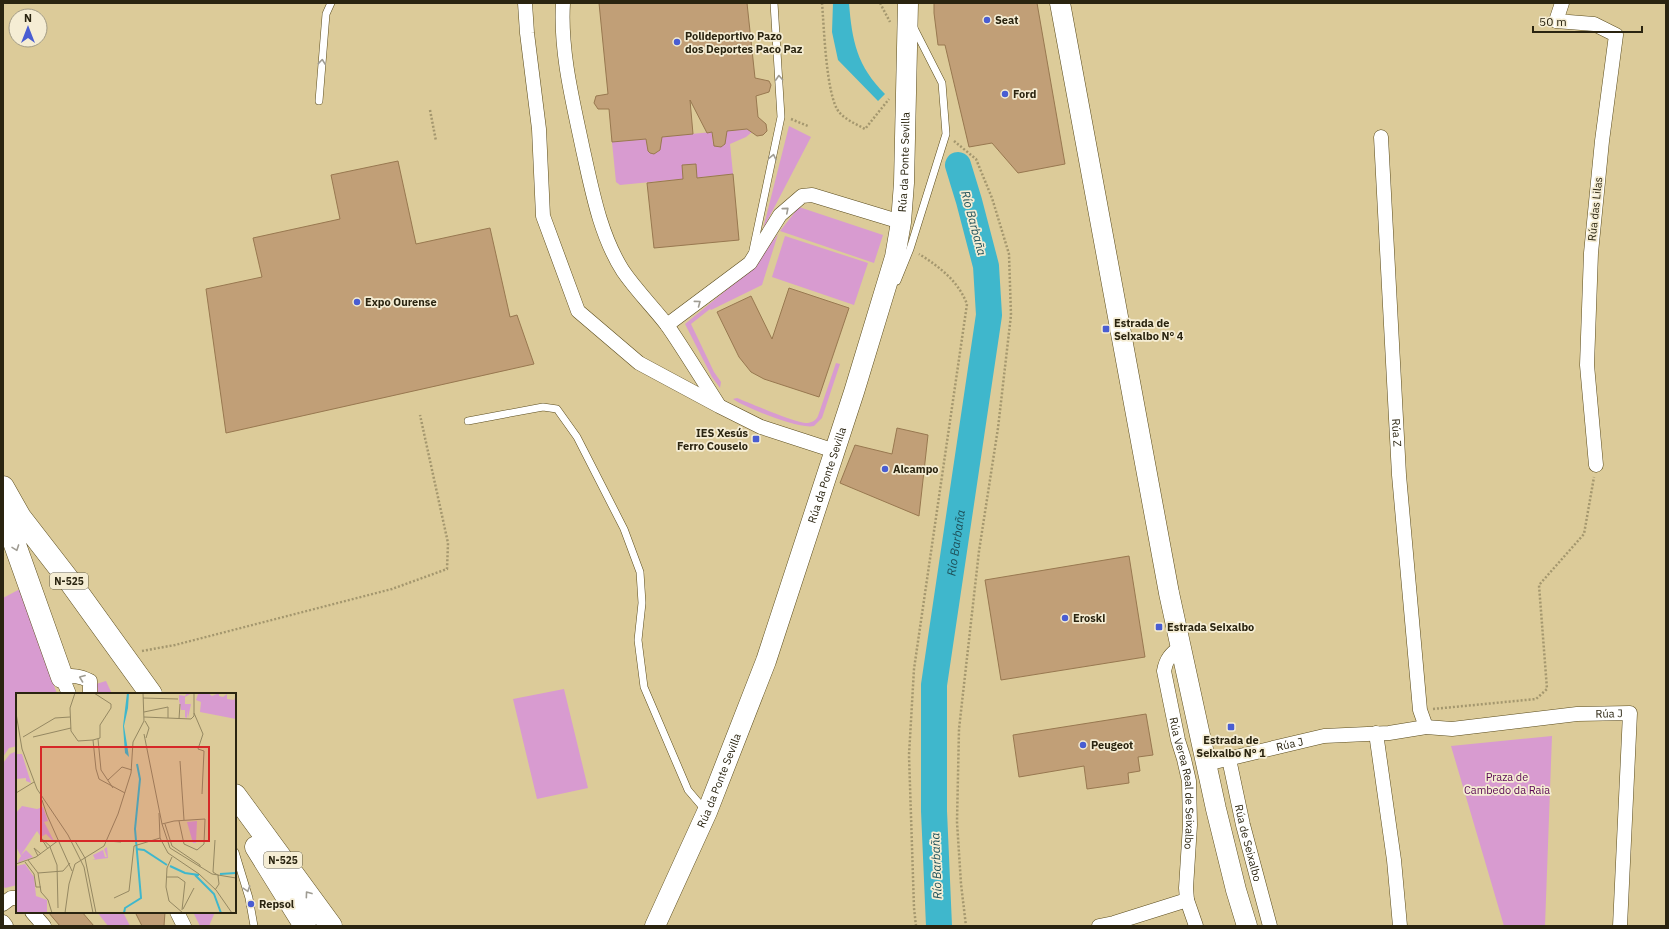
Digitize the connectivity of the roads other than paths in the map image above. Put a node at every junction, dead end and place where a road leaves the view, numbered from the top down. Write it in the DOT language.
graph roads {
  1 [pos="331,3"];
  2 [pos="525,3"];
  3 [pos="563,3"];
  4 [pos="774,3"];
  5 [pos="1060,3"];
  6 [pos="1562,3"];
  7 [pos="903,15"];
  8 [pos="319,101"];
  9 [pos="1381,138"];
  10 [pos="901,222"];
  11 [pos="750,263"];
  12 [pos="874,324"];
  13 [pos="666,325"];
  14 [pos="719,406"];
  15 [pos="468,421"];
  16 [pos="835,451"];
  17 [pos="1596,465"];
  18 [pos="3,487"];
  19 [pos="3,511"];
  20 [pos="1180,647"];
  21 [pos="65,685"];
  22 [pos="145,687"];
  23 [pos="90,693"];
  24 [pos="1426,727"];
  25 [pos="1376,733"];
  26 [pos="1229,759"];
  27 [pos="1206,764"];
  28 [pos="236,796"];
  29 [pos="706,812"];
  30 [pos="236,817"];
  31 [pos="236,855"];
  32 [pos="16,898"];
  33 [pos="1187,900"];
  34 [pos="3,904"];
  35 [pos="33,913"];
  36 [pos="176,913"];
  37 [pos="3,922"];
  38 [pos="6,926"];
  39 [pos="44,926"];
  40 [pos="183,926"];
  41 [pos="254,926"];
  42 [pos="305,926"];
  43 [pos="331,926"];
  44 [pos="655,926"];
  45 [pos="1099,926"];
  46 [pos="1196,926"];
  47 [pos="1247,926"];
  48 [pos="1270,926"];
  49 [pos="1400,926"];
  50 [pos="1620,926"];
  8 -- 1 [label="lane, one-way"];
  2 -- 14 [label="street"];
  3 -- 13 [label="street"];
  11 -- 4 [label="lane, one-way"];
  5 -- 20 [label="street"];
  6 -- 17 [label="street, Rúa das Lilas"];
  7 -- 10 [label="street, Rúa da Ponte Sevilla"];
  7 -- 12 [label="lane"];
  9 -- 24 [label="street, Rúa Z"];
  11 -- 10 [label="street, one-way"];
  10 -- 12 [label="street, Rúa da Ponte Sevilla"];
  13 -- 11 [label="street, one-way"];
  12 -- 16 [label="street, Rúa da Ponte Sevilla"];
  13 -- 14 [label="street"];
  14 -- 16 [label="street"];
  15 -- 29 [label="lane"];
  16 -- 29 [label="street, Rúa da Ponte Sevilla"];
  18 -- 22 [label="highway, N-525"];
  19 -- 21 [label="highway, one-way"];
  20 -- 27 [label="street"];
  20 -- 33 [label="street, Rúa Verea Real de Seixalbo"];
  23 -- 21 [label="street, one-way"];
  24 -- 25 [label="street, Rúa J"];
  24 -- 50 [label="street, Rúa J"];
  25 -- 26 [label="street, Rúa J"];
  25 -- 49 [label="street"];
  26 -- 27 [label="street, Rúa J"];
  26 -- 48 [label="street, Rúa de Seixalbo"];
  27 -- 47 [label="street"];
  43 -- 28 [label="highway, N-525, one-way"];
  29 -- 44 [label="street, Rúa da Ponte Sevilla"];
  30 -- 42 [label="highway, N-525"];
  31 -- 41 [label="lane, one-way"];
  32 -- 34 [label="street"];
  33 -- 45 [label="street"];
  33 -- 46 [label="street, Rúa Verea Real de Seixalbo"];
  35 -- 39 [label="street"];
  36 -- 40 [label="street"];
  37 -- 38 [label="street"];
}
